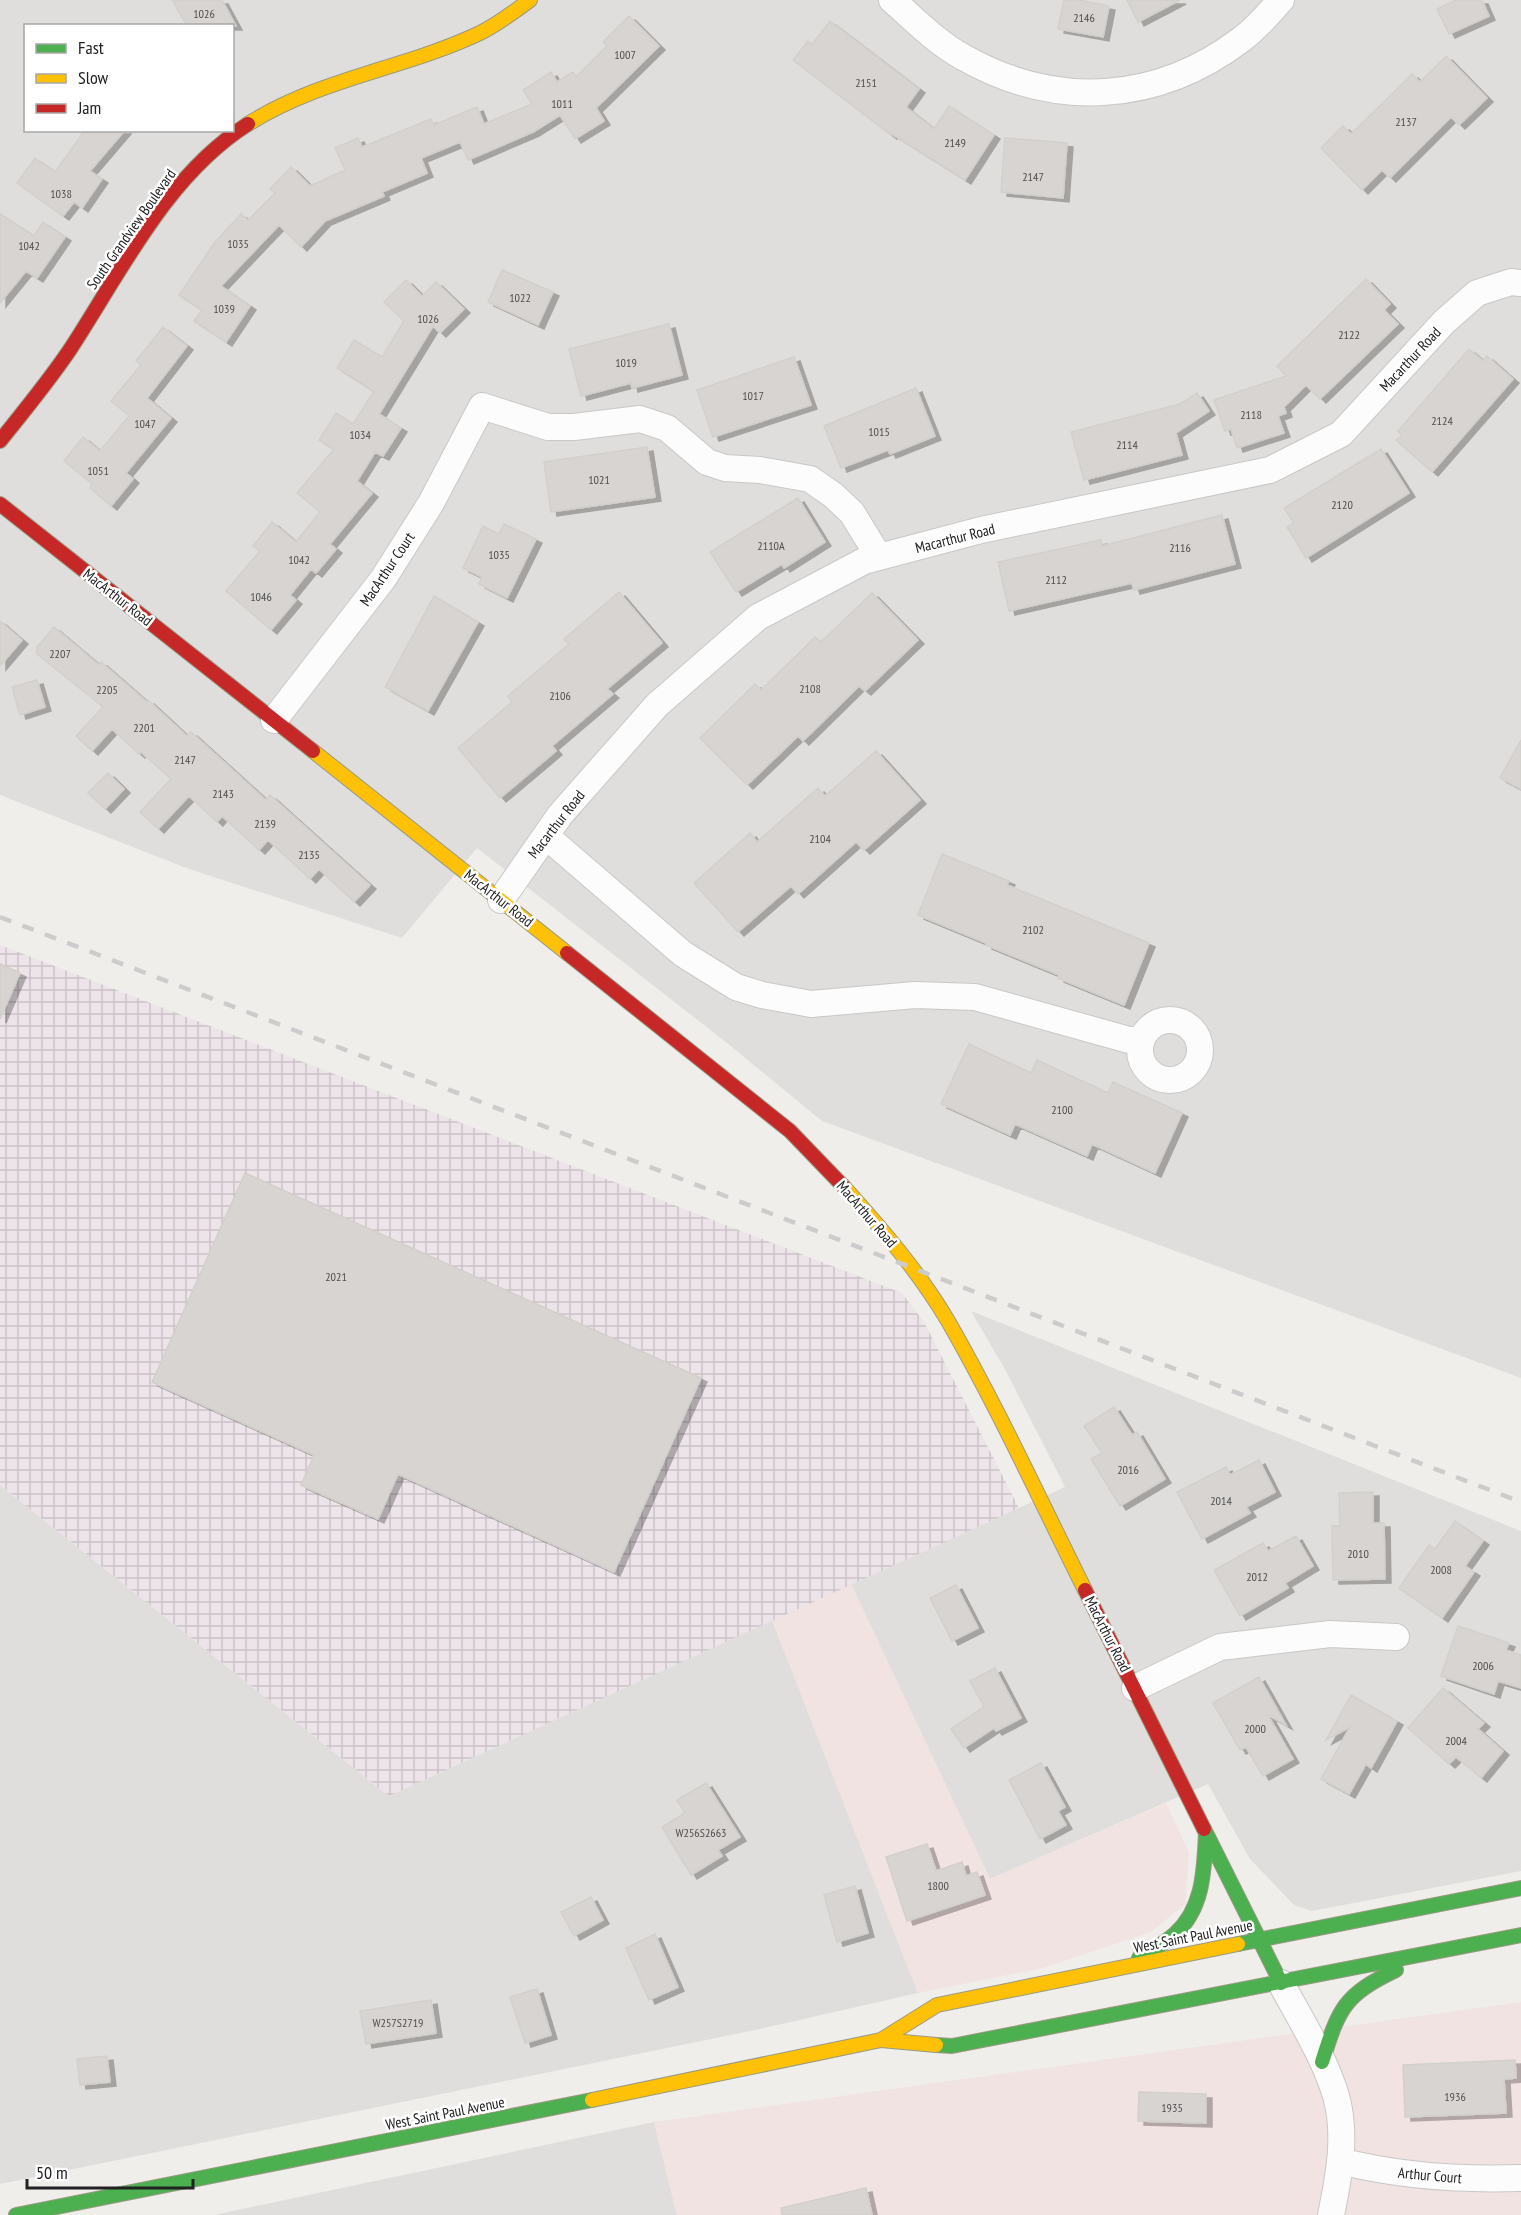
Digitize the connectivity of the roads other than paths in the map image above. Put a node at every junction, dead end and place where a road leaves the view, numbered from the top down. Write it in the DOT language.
graph roads {
  1 [pos="530,0"];
  2 [pos="892,0"];
  3 [pos="1281,0"];
  4 [pos="1521,283"];
  5 [pos="0,441"];
  6 [pos="0,504"];
  7 [pos="879,557"];
  8 [pos="274,720"];
  9 [pos="546,836"];
  10 [pos="501,900"];
  11 [pos="1141,1040"];
  12 [pos="1396,1637"];
  13 [pos="1135,1688"];
  14 [pos="1206,1831"];
  15 [pos="1521,1888"];
  16 [pos="1521,1935"];
  17 [pos="1260,1939"];
  18 [pos="1421,1955"];
  19 [pos="1128,1965"];
  20 [pos="1281,1983"];
  21 [pos="881,2040"];
  22 [pos="1322,2062"];
  23 [pos="1340,2161"];
  24 [pos="1521,2178"];
  25 [pos="16,2215"];
  26 [pos="1331,2215"];
  1 -- 5 [label="street, South Grandview Boulevard"];
  2 -- 3 [label="street"];
  4 -- 7 [label="street, Macarthur Road"];
  6 -- 8 [label="street, MacArthur Road"];
  7 -- 8 [label="street, MacArthur Court"];
  7 -- 9 [label="street, Macarthur Road"];
  8 -- 10 [label="street, MacArthur Road"];
  9 -- 10 [label="street, Macarthur Road"];
  9 -- 11 [label="street"];
  10 -- 13 [label="street, MacArthur Road"];
  12 -- 13 [label="street"];
  13 -- 14 [label="street, MacArthur Road"];
  14 -- 17 [label="street, MacArthur Road"];
  14 -- 19 [label="street"];
  15 -- 17 [label="street, West Saint Paul Avenue"];
  16 -- 18 [label="street, West Saint Paul Avenue"];
  17 -- 19 [label="street, West Saint Paul Avenue"];
  17 -- 20 [label="street, MacArthur Road"];
  18 -- 20 [label="street, West Saint Paul Avenue"];
  18 -- 22 [label="street"];
  19 -- 21 [label="street, West Saint Paul Avenue"];
  20 -- 21 [label="street, West Saint Paul Avenue"];
  20 -- 22 [label="street, MacArthur Road"];
  21 -- 25 [label="street, West Saint Paul Avenue"];
  22 -- 23 [label="street, MacArthur Road"];
  23 -- 24 [label="street, Arthur Court"];
  23 -- 26 [label="street, MacArthur Road"];
}
